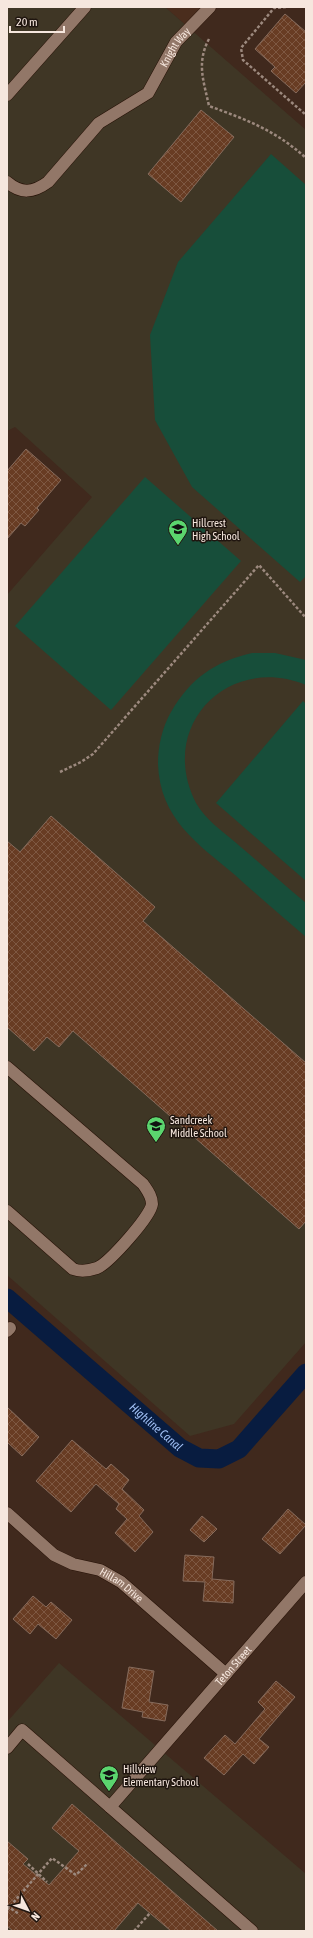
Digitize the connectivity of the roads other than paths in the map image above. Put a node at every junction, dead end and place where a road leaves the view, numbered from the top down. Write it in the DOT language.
graph roads {
  1 [pos="85,7"];
  2 [pos="210,7"];
  3 [pos="7,95"];
  4 [pos="7,182"];
  5 [pos="7,1067"];
  6 [pos="7,1211"];
  7 [pos="7,1513"];
  8 [pos="306,1582"];
  9 [pos="226,1674"];
  10 [pos="7,1748"];
  11 [pos="110,1807"];
  12 [pos="252,1931"];
  1 -- 3 [label="street"];
  2 -- 4 [label="street, Knight Way"];
  5 -- 6 [label="street"];
  7 -- 9 [label="street, Hillam Drive"];
  8 -- 9 [label="street, Teton Street"];
  9 -- 11 [label="street, Teton Street"];
  10 -- 11 [label="street"];
  11 -- 12 [label="street"];
}
